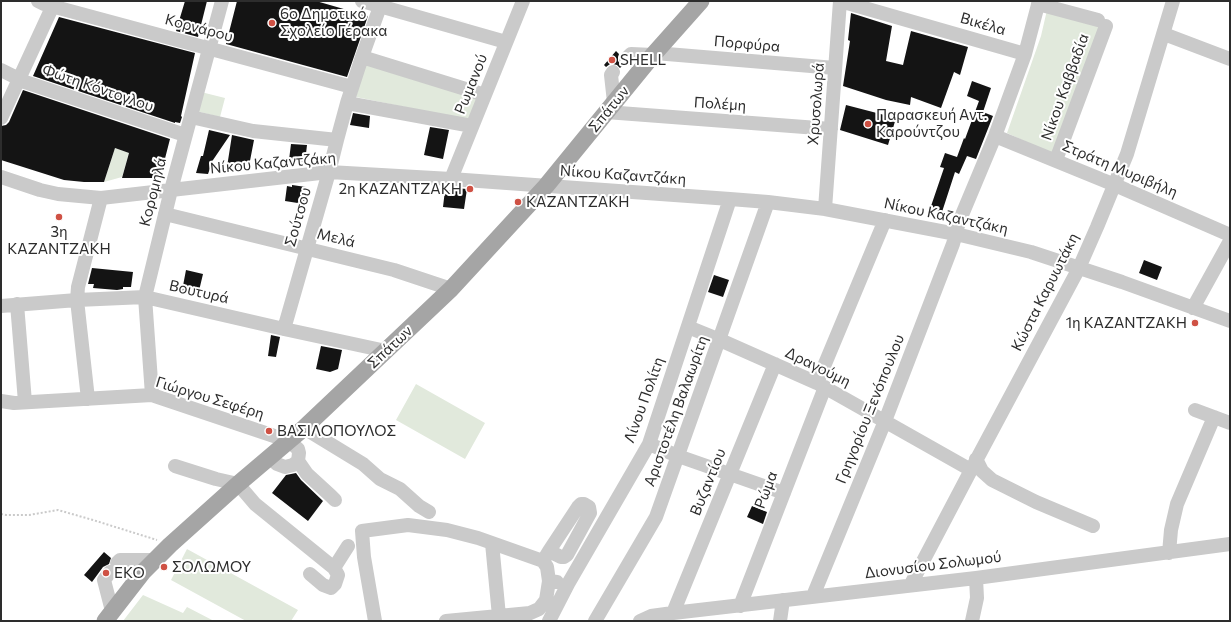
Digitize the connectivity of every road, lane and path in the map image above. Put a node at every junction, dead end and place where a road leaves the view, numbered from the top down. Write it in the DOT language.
graph roads {
  1 [pos="38,1"];
  2 [pos="222,1"];
  3 [pos="362,1"];
  4 [pos="523,1"];
  5 [pos="691,1"];
  6 [pos="701,1"];
  7 [pos="840,1"];
  8 [pos="1173,1"];
  9 [pos="1038,2"];
  10 [pos="381,3"];
  11 [pos="54,4"];
  12 [pos="1164,34"];
  13 [pos="506,42"];
  14 [pos="209,48"];
  15 [pos="654,54"];
  16 [pos="1025,54"];
  17 [pos="362,57"];
  18 [pos="626,59"];
  19 [pos="1230,59"];
  20 [pos="835,68"];
  21 [pos="1,70"];
  22 [pos="613,72"];
  23 [pos="19,79"];
  24 [pos="352,87"];
  25 [pos="485,95"];
  26 [pos="347,104"];
  27 [pos="610,107"];
  28 [pos="191,117"];
  29 [pos="1,118"];
  30 [pos="472,126"];
  31 [pos="831,129"];
  32 [pos="186,135"];
  33 [pos="995,136"];
  34 [pos="337,140"];
  35 [pos="1056,160"];
  36 [pos="329,172"];
  37 [pos="1,177"];
  38 [pos="451,179"];
  39 [pos="1115,185"];
  40 [pos="546,186"];
  41 [pos="171,190"];
  42 [pos="101,198"];
  43 [pos="730,199"];
  44 [pos="768,202"];
  45 [pos="825,209"];
  46 [pos="165,214"];
  47 [pos="885,220"];
  48 [pos="956,234"];
  49 [pos="1230,235"];
  50 [pos="1230,241"];
  51 [pos="307,248"];
  52 [pos="1079,268"];
  53 [pos="451,290"];
  54 [pos="145,297"];
  55 [pos="77,300"];
  56 [pos="17,304"];
  57 [pos="1,306"];
  58 [pos="1193,308"];
  59 [pos="1230,321"];
  60 [pos="688,328"];
  61 [pos="284,329"];
  62 [pos="720,340"];
  63 [pos="386,351"];
  64 [pos="775,364"];
  65 [pos="821,385"];
  66 [pos="152,395"];
  67 [pos="88,399"];
  68 [pos="1,402"];
  69 [pos="25,402"];
  70 [pos="1195,410"];
  71 [pos="1214,417"];
  72 [pos="885,421"];
  73 [pos="1230,423"];
  74 [pos="304,428"];
  75 [pos="289,441"];
  76 [pos="649,444"];
  77 [pos="678,456"];
  78 [pos="269,457"];
  79 [pos="298,461"];
  80 [pos="973,464"];
  81 [pos="175,466"];
  82 [pos="730,474"];
  83 [pos="238,484"];
  84 [pos="784,493"];
  85 [pos="335,500"];
  86 [pos="429,512"];
  87 [pos="1,514"];
  88 [pos="1093,526"];
  89 [pos="492,543"];
  90 [pos="1230,544"];
  91 [pos="170,545"];
  92 [pos="348,546"];
  93 [pos="1169,553"];
  94 [pos="155,560"];
  95 [pos="334,568"];
  96 [pos="310,574"];
  97 [pos="976,578"];
  98 [pos="549,581"];
  99 [pos="568,584"];
  100 [pos="912,584"];
  101 [pos="813,596"];
  102 [pos="783,600"];
  103 [pos="740,606"];
  104 [pos="673,613"];
  105 [pos="108,616"];
  106 [pos="499,616"];
  107 [pos="375,621"];
  108 [pos="446,621"];
  109 [pos="549,621"];
  110 [pos="595,621"];
  111 [pos="640,621"];
  112 [pos="780,621"];
  113 [pos="972,621"];
  1 -- 11 [label="street, Κορνάρου"];
  2 -- 14 [label="street, Κορομηλά"];
  3 -- 10 [label="street"];
  4 -- 13 [label="street, Ρωμανού"];
  5 -- 15 [label="main road, Σπάτων"];
  6 -- 15 [label="main road, Σπάτων"];
  7 -- 16 [label="street, Βικέλα"];
  7 -- 20 [label="street, Χρυσολωρά"];
  8 -- 12 [label="street, Κώστα Καρυωτάκη"];
  9 -- 16 [label="street, Γρηγορίου Ξενόπουλου"];
  9 -- 35 [label="street, Νίκου Καββαδία"];
  10 -- 13 [label="street"];
  10 -- 17 [label="street, Σούτσου"];
  11 -- 14 [label="street, Κορνάρου"];
  11 -- 23 [label="street"];
  12 -- 19 [label="street"];
  12 -- 39 [label="street, Κώστα Καρυωτάκη"];
  13 -- 25 [label="street, Ρωμανού"];
  14 -- 24 [label="street, Κορνάρου"];
  14 -- 28 [label="street, Κορομηλά"];
  15 -- 18 [label="street, Πορφύρα"];
  15 -- 20 [label="street, Πορφύρα"];
  15 -- 27 [label="main road, Σπάτων"];
  16 -- 33 [label="street, Γρηγορίου Ξενόπουλου"];
  17 -- 24 [label="street, Σούτσου"];
  17 -- 25 [label="street"];
  20 -- 31 [label="street, Χρυσολωρά"];
  21 -- 23 [label="street, Φώτη Κόντογλου"];
  22 -- 27 [label="street"];
  23 -- 29 [label="street"];
  23 -- 32 [label="street, Φώτη Κόντογλου"];
  24 -- 26 [label="street, Σούτσου"];
  25 -- 30 [label="street, Ρωμανού"];
  26 -- 30 [label="street"];
  26 -- 34 [label="street, Σούτσου"];
  27 -- 31 [label="street, Πολέμη"];
  27 -- 40 [label="main road, Σπάτων"];
  28 -- 32 [label="street, Κορομηλά"];
  28 -- 34 [label="street"];
  30 -- 38 [label="street, Ρωμανού"];
  31 -- 45 [label="street, Χρυσολωρά"];
  32 -- 41 [label="street, Κορομηλά"];
  33 -- 35 [label="street, Στράτη Μυριβήλη"];
  33 -- 48 [label="street, Γρηγορίου Ξενόπουλου"];
  34 -- 36 [label="street, Σούτσου"];
  35 -- 39 [label="street, Στράτη Μυριβήλη"];
  36 -- 38 [label="street, Νίκου Καζαντζάκη"];
  36 -- 41 [label="street, Νίκου Καζαντζάκη"];
  36 -- 51 [label="street, Σούτσου"];
  37 -- 42 [label="street, Νίκου Καζαντζάκη"];
  38 -- 40 [label="street, Νίκου Καζαντζάκη"];
  39 -- 49 [label="street, Στράτη Μυριβήλη"];
  39 -- 52 [label="street, Κώστα Καρυωτάκη"];
  40 -- 43 [label="street, Νίκου Καζαντζάκη"];
  40 -- 53 [label="main road, Σπάτων"];
  41 -- 42 [label="street, Νίκου Καζαντζάκη"];
  41 -- 46 [label="street, Κορομηλά"];
  42 -- 55 [label="street"];
  43 -- 44 [label="street, Νίκου Καζαντζάκη"];
  43 -- 60 [label="street, Λίνου Πολίτη"];
  44 -- 45 [label="street, Νίκου Καζαντζάκη"];
  44 -- 62 [label="street, Αριστοτέλη Βαλαωρίτη"];
  45 -- 47 [label="street, Νίκου Καζαντζάκη"];
  46 -- 51 [label="street, Μελά"];
  46 -- 54 [label="street, Κορομηλά"];
  47 -- 48 [label="street, Νίκου Καζαντζάκη"];
  47 -- 65 [label="street, Ρώμα"];
  48 -- 52 [label="street, Νίκου Καζαντζάκη"];
  48 -- 72 [label="street, Γρηγορίου Ξενόπουλου"];
  50 -- 58 [label="street"];
  51 -- 53 [label="street, Μελά"];
  51 -- 61 [label="street, Σούτσου"];
  52 -- 58 [label="street, Νίκου Καζαντζάκη"];
  52 -- 80 [label="street, Κώστα Καρυωτάκη"];
  53 -- 63 [label="main road, Σπάτων"];
  54 -- 55 [label="street, Βουτυρά"];
  54 -- 61 [label="street, Βουτυρά"];
  54 -- 66 [label="street, Κορομηλά"];
  55 -- 56 [label="street, Βουτυρά"];
  55 -- 67 [label="street"];
  56 -- 57 [label="street, Βουτυρά"];
  56 -- 69 [label="street"];
  58 -- 59 [label="street, Νίκου Καζαντζάκη"];
  60 -- 62 [label="street, Δραγούμη"];
  60 -- 76 [label="street, Λίνου Πολίτη"];
  61 -- 63 [label="street, Βουτυρά"];
  62 -- 64 [label="street, Δραγούμη"];
  62 -- 77 [label="street, Αριστοτέλη Βαλαωρίτη"];
  63 -- 74 [label="main road, Σπάτων"];
  64 -- 65 [label="street, Δραγούμη"];
  64 -- 82 [label="street, Βυζαντίου"];
  65 -- 72 [label="street, Δραγούμη"];
  65 -- 84 [label="street, Ρώμα"];
  66 -- 67 [label="street, Γιώργου Σεφέρη"];
  66 -- 75 [label="street, Γιώργου Σεφέρη"];
  67 -- 69 [label="street, Γιώργου Σεφέρη"];
  68 -- 69 [label="street, Γιώργου Σεφέρη"];
  70 -- 71 [label="street"];
  71 -- 73 [label="street"];
  71 -- 93 [label="street"];
  72 -- 80 [label="street, Δραγούμη"];
  72 -- 101 [label="street, Γρηγορίου Ξενόπουλου"];
  74 -- 75 [label="main road, Σπάτων"];
  74 -- 86 [label="street"];
  75 -- 78 [label="main road, Σπάτων"];
  75 -- 79 [label="street"];
  76 -- 77 [label="street"];
  76 -- 99 [label="street, Λίνου Πολίτη"];
  77 -- 82 [label="street"];
  77 -- 110 [label="street, Αριστοτέλη Βαλαωρίτη"];
  78 -- 79 [label="street"];
  78 -- 83 [label="main road, Σπάτων"];
  79 -- 85 [label="street"];
  80 -- 88 [label="street"];
  80 -- 100 [label="street, Κώστα Καρυωτάκη"];
  81 -- 83 [label="street"];
  82 -- 84 [label="street"];
  82 -- 104 [label="street, Βυζαντίου"];
  83 -- 91 [label="main road, Σπάτων"];
  83 -- 95 [label="street"];
  84 -- 103 [label="street, Ρώμα"];
  87 -- 91 [label="path"];
  89 -- 98 [label="street"];
  89 -- 106 [label="street"];
  89 -- 107 [label="street"];
  90 -- 93 [label="street, Διονυσίου Σολωμού"];
  91 -- 94 [label="main road, Σπάτων"];
  92 -- 95 [label="street"];
  93 -- 97 [label="street, Διονυσίου Σολωμού"];
  94 -- 105 [label="main road, Σπάτων"];
  94 -- 105 [label="street"];
  95 -- 96 [label="street"];
  97 -- 100 [label="street, Διονυσίου Σολωμού"];
  97 -- 113 [label="street"];
  98 -- 99 [label="street"];
  98 -- 106 [label="street"];
  99 -- 109 [label="street, Λίνου Πολίτη"];
  100 -- 101 [label="street, Διονυσίου Σολωμού"];
  101 -- 102 [label="street, Διονυσίου Σολωμού"];
  102 -- 103 [label="street, Διονυσίου Σολωμού"];
  102 -- 112 [label="street"];
  103 -- 104 [label="street, Διονυσίου Σολωμού"];
  104 -- 111 [label="street, Διονυσίου Σολωμού"];
  106 -- 108 [label="street"];
}
